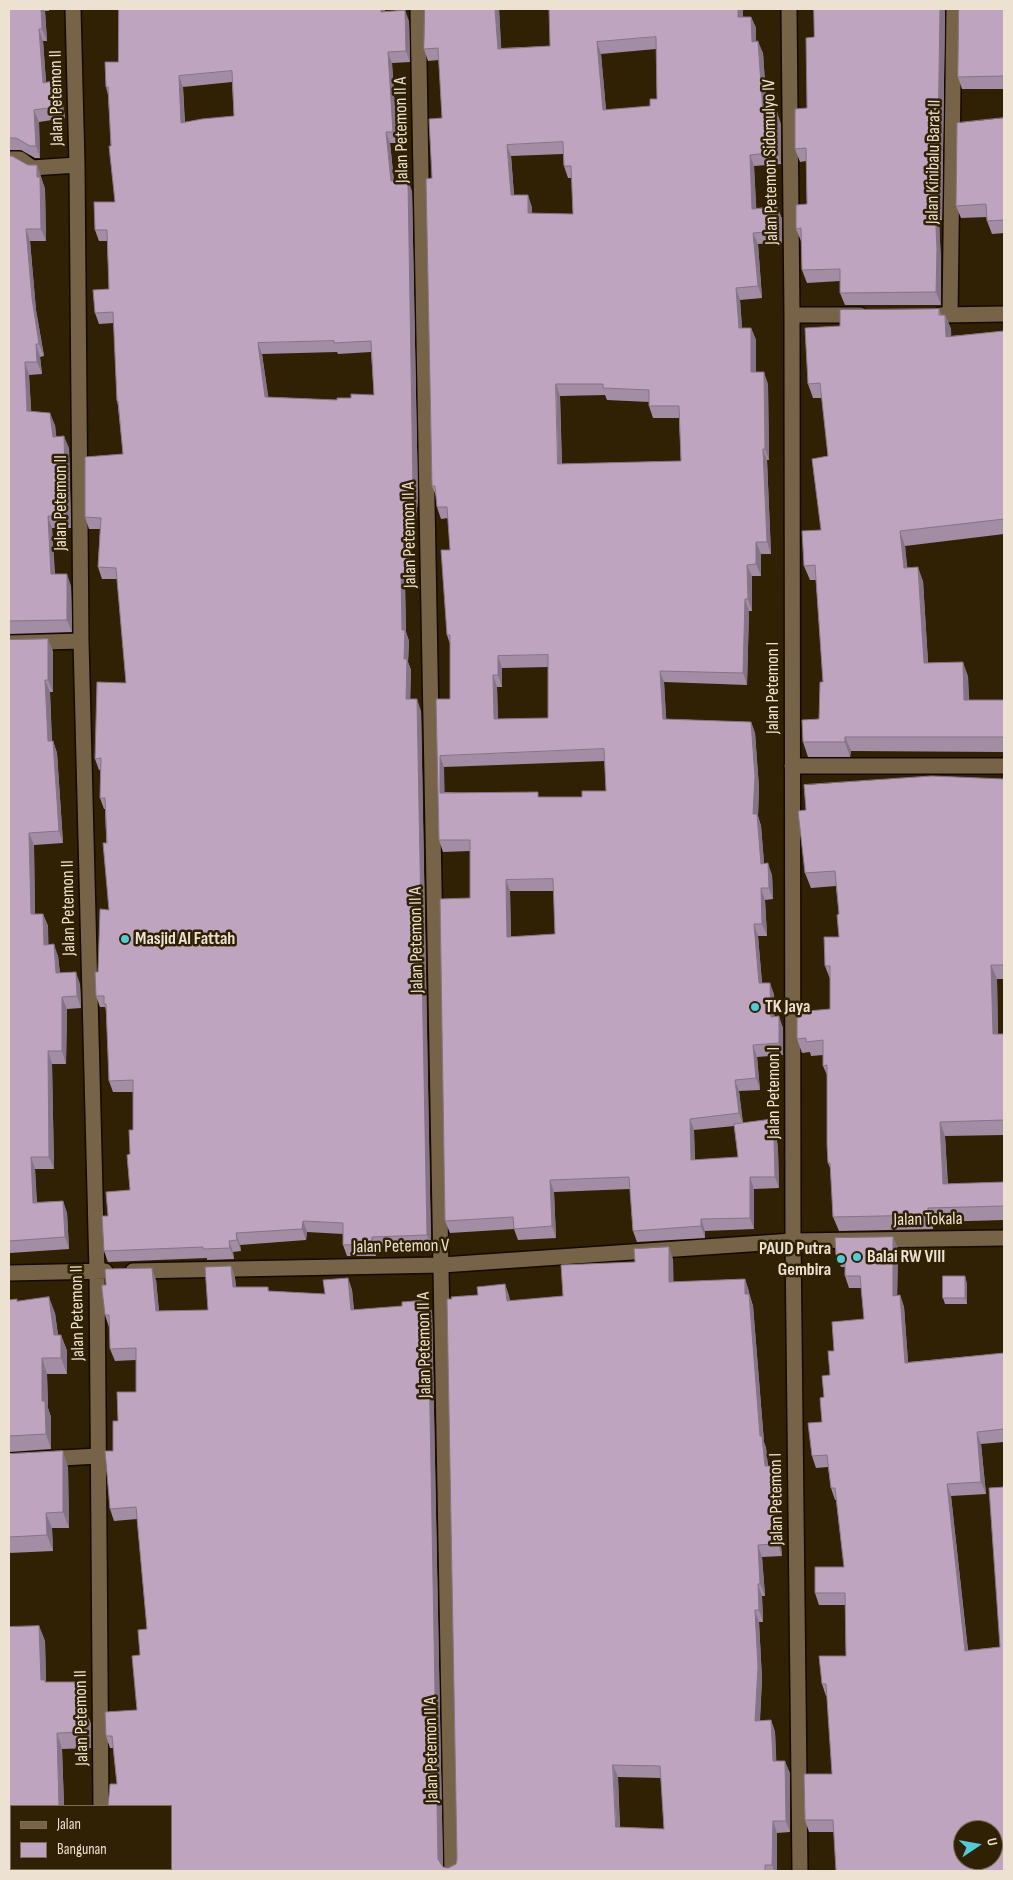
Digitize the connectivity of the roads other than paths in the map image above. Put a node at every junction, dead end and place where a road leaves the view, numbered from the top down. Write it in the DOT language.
graph roads {
  1 [pos="73,9"];
  2 [pos="418,9"];
  3 [pos="789,9"];
  4 [pos="954,9"];
  5 [pos="9,159"];
  6 [pos="77,165"];
  7 [pos="1004,314"];
  8 [pos="792,315"];
  9 [pos="871,315"];
  10 [pos="931,315"];
  11 [pos="950,315"];
  12 [pos="81,642"];
  13 [pos="9,643"];
  14 [pos="792,766"];
  15 [pos="1004,766"];
  16 [pos="1004,1238"];
  17 [pos="793,1241"];
  18 [pos="442,1265"];
  19 [pos="97,1271"];
  20 [pos="9,1273"];
  21 [pos="98,1456"];
  22 [pos="9,1461"];
  23 [pos="101,1805"];
  24 [pos="452,1871"];
  25 [pos="800,1871"];
  1 -- 6 [label="street, Jalan Petemon II"];
  2 -- 18 [label="street, Jalan Petemon II A"];
  3 -- 8 [label="street, Jalan Petemon Sidomulyo IV"];
  4 -- 11 [label="street, Jalan Kinibalu Barat II"];
  5 -- 6 [label="street"];
  6 -- 12 [label="street, Jalan Petemon II"];
  7 -- 11 [label="street"];
  8 -- 9 [label="street"];
  8 -- 14 [label="street, Jalan Petemon I"];
  10 -- 11 [label="street"];
  12 -- 13 [label="street"];
  12 -- 19 [label="street, Jalan Petemon II"];
  14 -- 15 [label="street"];
  14 -- 17 [label="street, Jalan Petemon I"];
  16 -- 17 [label="street, Jalan Tokala"];
  17 -- 18 [label="street, Jalan Petemon V"];
  17 -- 25 [label="street, Jalan Petemon I"];
  18 -- 19 [label="street, Jalan Petemon V"];
  18 -- 24 [label="street, Jalan Petemon II A"];
  19 -- 20 [label="street, Jalan Petemon V"];
  19 -- 21 [label="street, Jalan Petemon II"];
  21 -- 22 [label="street"];
  21 -- 23 [label="street, Jalan Petemon II"];
}
